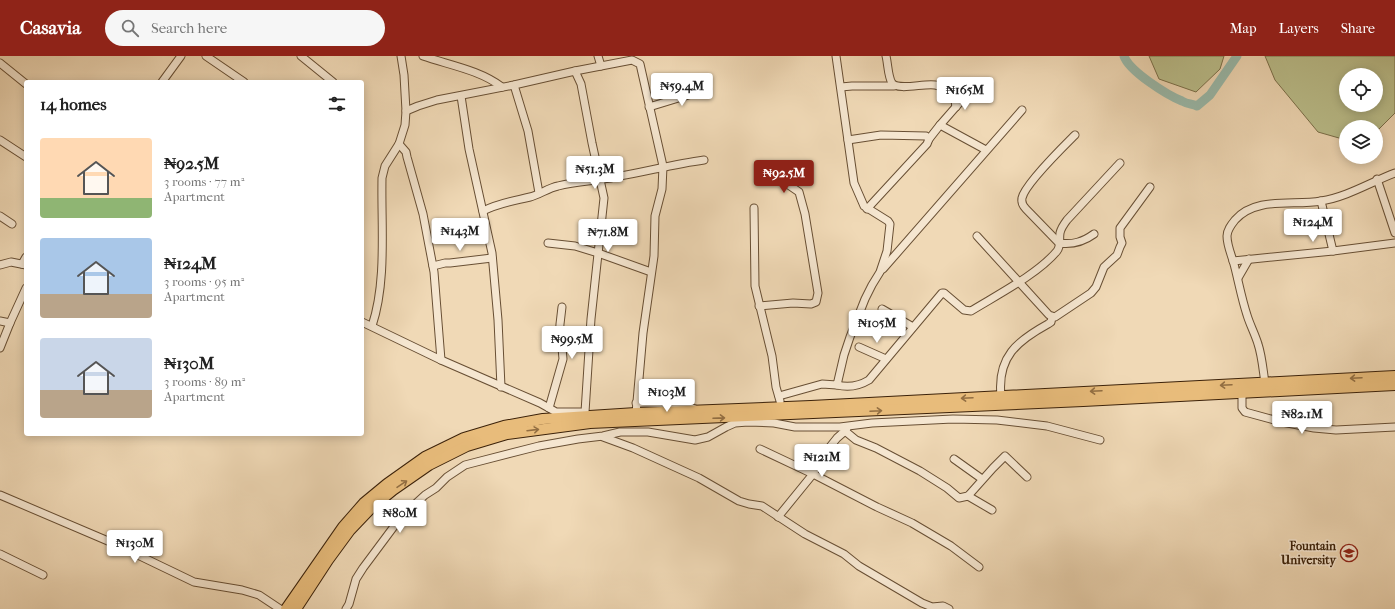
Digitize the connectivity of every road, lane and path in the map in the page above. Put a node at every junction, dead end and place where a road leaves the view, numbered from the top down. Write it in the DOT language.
graph roads {
  1 [pos="181,56"];
  2 [pos="206,56"];
  3 [pos="301,56"];
  4 [pos="401,56"];
  5 [pos="423,56"];
  6 [pos="598,56"];
  7 [pos="836,56"];
  8 [pos="886,56"];
  9 [pos="637,59"];
  10 [pos="0,63"];
  11 [pos="602,66"];
  12 [pos="575,71"];
  13 [pos="163,80"];
  14 [pos="241,80"];
  15 [pos="331,80"];
  16 [pos="24,82"];
  17 [pos="514,85"];
  18 [pos="975,85"];
  19 [pos="894,86"];
  20 [pos="502,87"];
  21 [pos="841,87"];
  22 [pos="708,89"];
  23 [pos="461,96"];
  24 [pos="405,97"];
  25 [pos="418,106"];
  26 [pos="649,107"];
  27 [pos="956,107"];
  28 [pos="1022,110"];
  29 [pos="406,111"];
  30 [pos="940,125"];
  31 [pos="1075,135"];
  32 [pos="929,139"];
  33 [pos="0,140"];
  34 [pos="848,140"];
  35 [pos="399,144"];
  36 [pos="986,150"];
  37 [pos="24,155"];
  38 [pos="704,160"];
  39 [pos="1120,164"];
  40 [pos="663,166"];
  41 [pos="1395,173"];
  42 [pos="600,179"];
  43 [pos="780,179"];
  44 [pos="1377,179"];
  45 [pos="1150,187"];
  46 [pos="538,193"];
  47 [pos="1321,201"];
  48 [pos="754,208"];
  49 [pos="867,209"];
  50 [pos="483,211"];
  51 [pos="0,216"];
  52 [pos="12,224"];
  53 [pos="1395,233"];
  54 [pos="1094,234"];
  55 [pos="977,236"];
  56 [pos="548,243"];
  57 [pos="1060,243"];
  58 [pos="1395,243"];
  59 [pos="1333,251"];
  60 [pos="887,252"];
  61 [pos="598,253"];
  62 [pos="894,256"];
  63 [pos="492,258"];
  64 [pos="1249,259"];
  65 [pos="1233,261"];
  66 [pos="24,264"];
  67 [pos="0,265"];
  68 [pos="433,266"];
  69 [pos="651,272"];
  70 [pos="880,272"];
  71 [pos="1238,278"];
  72 [pos="1019,281"];
  73 [pos="24,292"];
  74 [pos="759,306"];
  75 [pos="562,307"];
  76 [pos="882,309"];
  77 [pos="1052,317"];
  78 [pos="0,321"];
  79 [pos="10,322"];
  80 [pos="364,323"];
  81 [pos="372,326"];
  82 [pos="913,327"];
  83 [pos="859,347"];
  84 [pos="0,348"];
  85 [pos="886,359"];
  86 [pos="441,360"];
  87 [pos="1395,376"];
  88 [pos="1265,383"];
  89 [pos="837,385"];
  90 [pos="1395,385"];
  91 [pos="501,387"];
  92 [pos="1242,392"];
  93 [pos="779,396"];
  94 [pos="1001,396"];
  95 [pos="549,408"];
  96 [pos="636,408"];
  97 [pos="585,414"];
  98 [pos="782,415"];
  99 [pos="1395,427"];
  100 [pos="847,428"];
  101 [pos="603,436"];
  102 [pos="1100,440"];
  103 [pos="760,449"];
  104 [pos="954,459"];
  105 [pos="813,474"];
  106 [pos="1027,477"];
  107 [pos="982,479"];
  108 [pos="0,494"];
  109 [pos="968,496"];
  110 [pos="992,510"];
  111 [pos="778,517"];
  112 [pos="0,554"];
  113 [pos="979,567"];
  114 [pos="43,575"];
  115 [pos="280,609"];
  116 [pos="286,609"];
  117 [pos="296,609"];
  118 [pos="346,609"];
  119 [pos="949,609"];
  1 -- 13 [label="street"];
  2 -- 14 [label="street"];
  3 -- 15 [label="street"];
  4 -- 24 [label="street"];
  5 -- 20 [label="street"];
  6 -- 11 [label="street"];
  7 -- 21 [label="street"];
  8 -- 19 [label="street"];
  9 -- 11 [label="street"];
  9 -- 26 [label="street"];
  10 -- 16 [label="street"];
  11 -- 12 [label="street"];
  12 -- 17 [label="street"];
  12 -- 42 [label="street"];
  17 -- 20 [label="street"];
  17 -- 46 [label="street"];
  18 -- 27 [label="street"];
  19 -- 21 [label="street"];
  19 -- 27 [label="street"];
  20 -- 23 [label="street"];
  21 -- 34 [label="street"];
  22 -- 26 [label="street"];
  23 -- 25 [label="street"];
  23 -- 50 [label="street"];
  24 -- 25 [label="street"];
  24 -- 29 [label="street"];
  25 -- 29 [label="street"];
  26 -- 40 [label="street"];
  27 -- 30 [label="street"];
  28 -- 36 [label="street"];
  29 -- 35 [label="street"];
  30 -- 32 [label="street"];
  30 -- 36 [label="street"];
  31 -- 57 [label="street"];
  32 -- 34 [label="street"];
  32 -- 49 [label="street"];
  33 -- 37 [label="street"];
  34 -- 49 [label="street"];
  35 -- 68 [label="street"];
  35 -- 81 [label="street"];
  36 -- 62 [label="street"];
  38 -- 40 [label="street"];
  39 -- 57 [label="street"];
  40 -- 42 [label="street"];
  40 -- 69 [label="street"];
  41 -- 44 [label="street"];
  42 -- 46 [label="street"];
  42 -- 61 [label="street"];
  43 -- 74 [label="street"];
  44 -- 47 [label="street"];
  44 -- 53 [label="street"];
  45 -- 77 [label="street"];
  46 -- 50 [label="street"];
  47 -- 59 [label="street"];
  47 -- 65 [label="street"];
  48 -- 74 [label="street"];
  49 -- 60 [label="street"];
  50 -- 63 [label="street"];
  51 -- 52 [label="street"];
  54 -- 57 [label="street"];
  55 -- 72 [label="street"];
  56 -- 61 [label="street"];
  57 -- 72 [label="street"];
  58 -- 59 [label="street"];
  59 -- 64 [label="street"];
  60 -- 62 [label="street"];
  60 -- 70 [label="street"];
  61 -- 69 [label="street"];
  61 -- 97 [label="street"];
  62 -- 70 [label="street"];
  63 -- 68 [label="street"];
  63 -- 91 [label="street"];
  64 -- 65 [label="street"];
  64 -- 71 [label="street"];
  65 -- 71 [label="street"];
  66 -- 67 [label="street"];
  68 -- 86 [label="street"];
  69 -- 96 [label="street"];
  70 -- 89 [label="street"];
  71 -- 88 [label="street"];
  72 -- 77 [label="street"];
  72 -- 82 [label="street"];
  73 -- 79 [label="street"];
  74 -- 93 [label="street"];
  75 -- 95 [label="street"];
  76 -- 82 [label="street"];
  77 -- 94 [label="street"];
  78 -- 79 [label="street"];
  79 -- 84 [label="street"];
  80 -- 81 [label="street"];
  81 -- 86 [label="street"];
  82 -- 85 [label="street"];
  83 -- 85 [label="street"];
  85 -- 89 [label="street"];
  86 -- 91 [label="street"];
  87 -- 88 [label="highway, one-way"];
  88 -- 94 [label="highway, one-way"];
  89 -- 93 [label="street"];
  90 -- 92 [label="highway"];
  91 -- 95 [label="street"];
  98 -- 92 [label="highway, one-way"];
  92 -- 99 [label="street"];
  93 -- 98 [label="street"];
  94 -- 98 [label="highway, one-way"];
  95 -- 97 [label="street"];
  96 -- 97 [label="highway"];
  96 -- 98 [label="highway"];
  97 -- 116 [label="highway"];
  98 -- 100 [label="street"];
  98 -- 101 [label="street"];
  117 -- 98 [label="highway, one-way"];
  100 -- 102 [label="street"];
  100 -- 105 [label="street"];
  100 -- 109 [label="street"];
  101 -- 111 [label="street"];
  101 -- 118 [label="street"];
  103 -- 105 [label="street"];
  104 -- 107 [label="street"];
  105 -- 111 [label="street"];
  105 -- 113 [label="street"];
  106 -- 107 [label="street"];
  107 -- 109 [label="street"];
  108 -- 115 [label="street"];
  109 -- 110 [label="street"];
  111 -- 119 [label="street"];
  112 -- 114 [label="street"];
}
